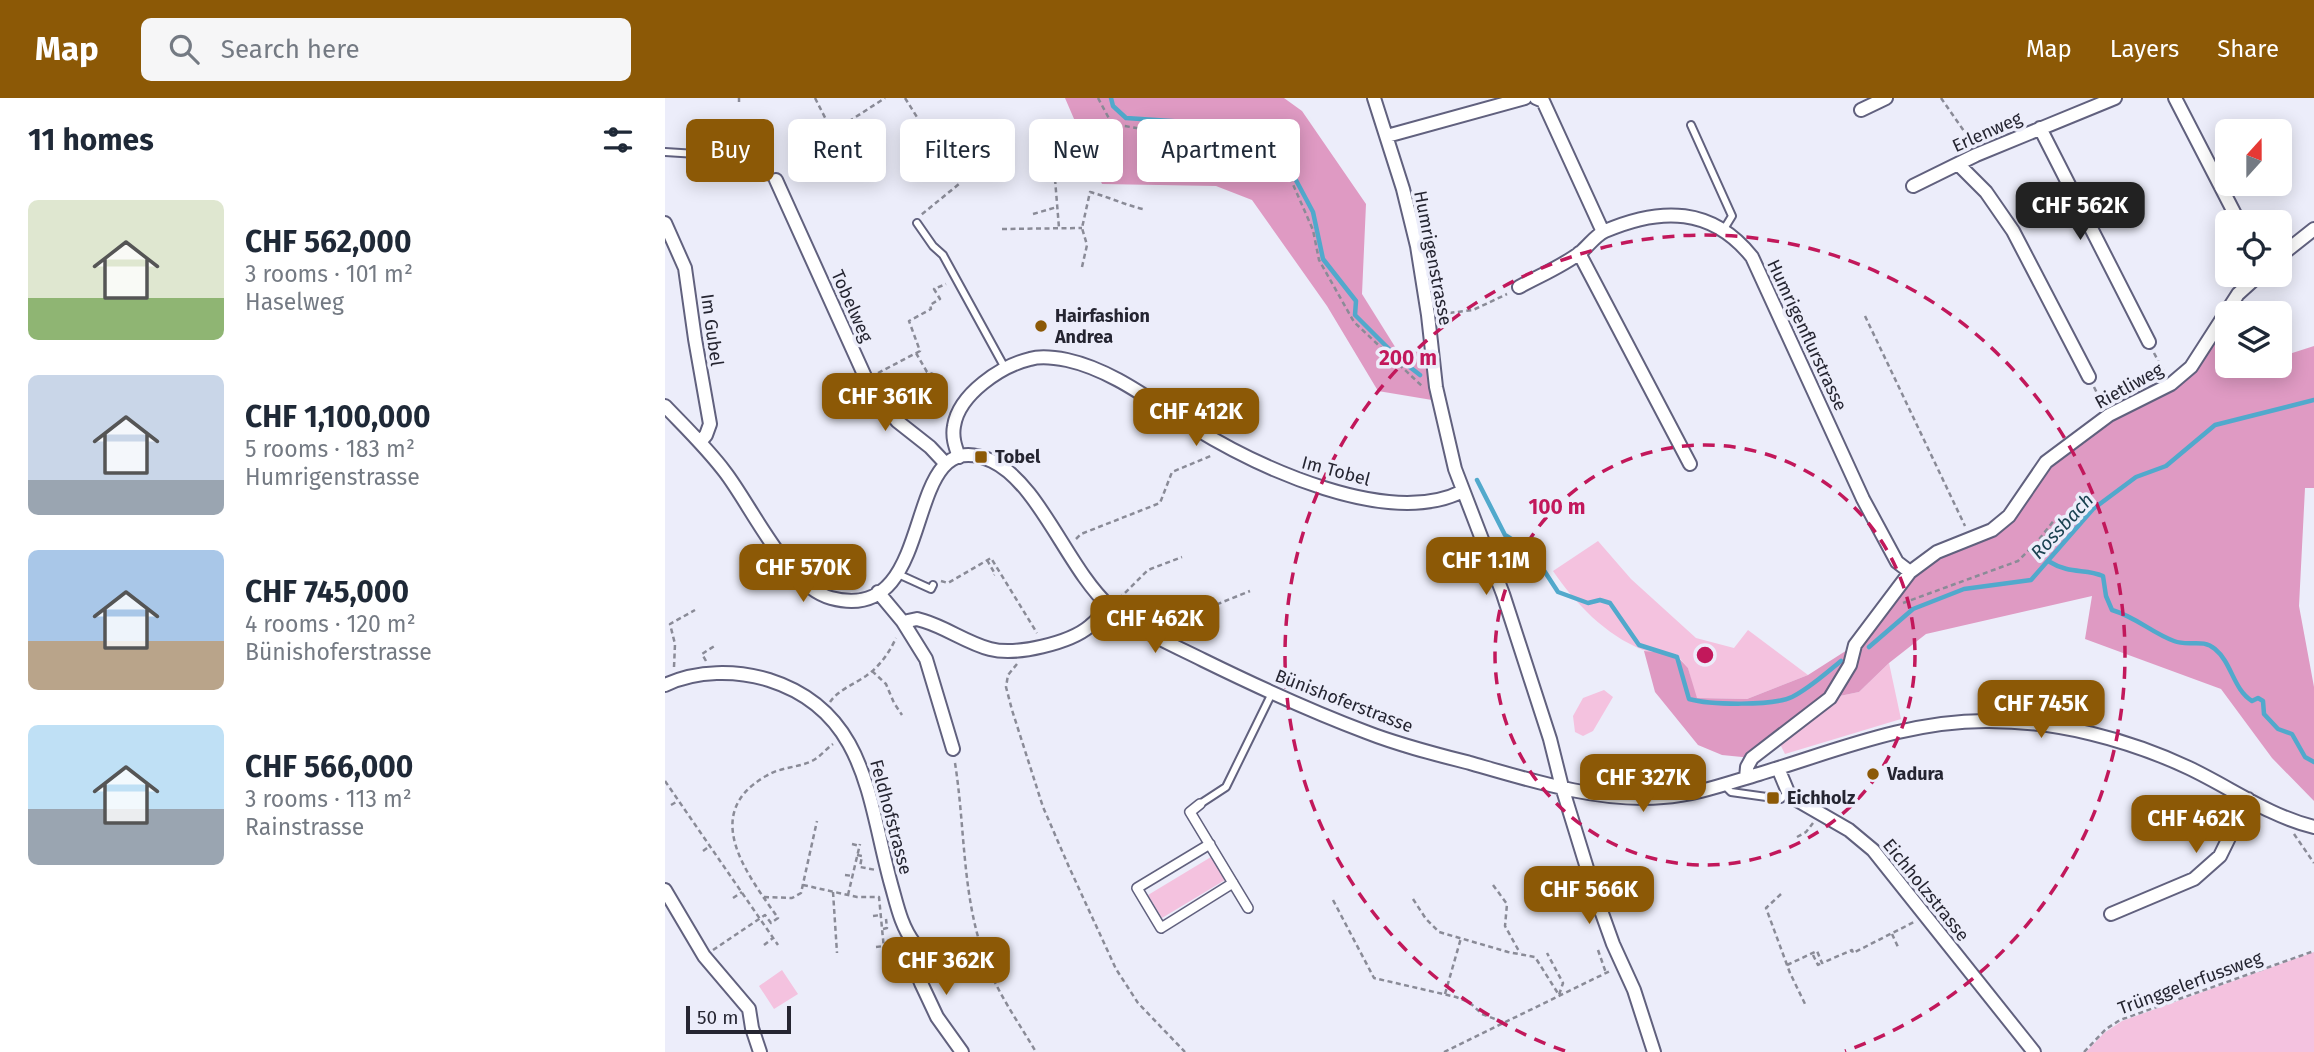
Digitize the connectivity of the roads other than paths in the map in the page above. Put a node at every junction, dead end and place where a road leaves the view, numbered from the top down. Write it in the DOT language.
graph roads {
  1 [pos="1374,98"];
  2 [pos="1525,98"];
  3 [pos="1536,98"];
  4 [pos="1886,98"];
  5 [pos="2115,98"];
  6 [pos="2175,98"];
  7 [pos="1861,110"];
  8 [pos="1691,125"];
  9 [pos="2041,128"];
  10 [pos="1387,136"];
  11 [pos="665,152"];
  12 [pos="1958,164"];
  13 [pos="776,180"];
  14 [pos="1913,186"];
  15 [pos="2233,210"];
  16 [pos="665,223"];
  17 [pos="917,223"];
  18 [pos="1724,229"];
  19 [pos="2314,229"];
  20 [pos="1602,232"];
  21 [pos="2292,246"];
  22 [pos="1579,253"];
  23 [pos="1519,287"];
  24 [pos="2246,287"];
  25 [pos="2149,342"];
  26 [pos="1005,368"];
  27 [pos="2089,377"];
  28 [pos="665,406"];
  29 [pos="700,442"];
  30 [pos="959,457"];
  31 [pos="945,463"];
  32 [pos="1690,464"];
  33 [pos="1463,491"];
  34 [pos="1910,572"];
  35 [pos="898,573"];
  36 [pos="933,585"];
  37 [pos="878,592"];
  38 [pos="1112,603"];
  39 [pos="903,622"];
  40 [pos="665,670"];
  41 [pos="671,683"];
  42 [pos="1272,693"];
  43 [pos="953,749"];
  44 [pos="1778,768"];
  45 [pos="1746,778"];
  46 [pos="1562,787"];
  47 [pos="1727,788"];
  48 [pos="1788,792"];
  49 [pos="2248,799"];
  50 [pos="1201,804"];
  51 [pos="2314,827"];
  52 [pos="1210,844"];
  53 [pos="1233,883"];
  54 [pos="665,890"];
  55 [pos="1248,908"];
  56 [pos="2111,914"];
  57 [pos="760,1052"];
  58 [pos="962,1052"];
  59 [pos="1654,1052"];
  60 [pos="2033,1052"];
  1 -- 10 [label="street, Humrigenstrasse"];
  2 -- 10 [label="street"];
  3 -- 20 [label="street"];
  4 -- 7 [label="street"];
  5 -- 9 [label="street, Erlenweg"];
  6 -- 15 [label="street"];
  8 -- 18 [label="lane"];
  9 -- 12 [label="street, Erlenweg"];
  9 -- 25 [label="street"];
  10 -- 33 [label="street, Humrigenstrasse"];
  11 -- 13 [label="lane"];
  12 -- 14 [label="street, Erlenweg"];
  12 -- 27 [label="street"];
  13 -- 31 [label="street, Tobelweg"];
  16 -- 29 [label="street, Im Gubel"];
  17 -- 26 [label="lane"];
  18 -- 20 [label="street, Humrigenflurstrasse"];
  18 -- 34 [label="street, Humrigenflurstrasse"];
  19 -- 21 [label="street"];
  20 -- 22 [label="street, Humrigenflurstrasse"];
  22 -- 23 [label="street, Humrigenflurstrasse"];
  22 -- 32 [label="street"];
  24 -- 34 [label="street, Rietliweg"];
  26 -- 30 [label="street, Im Tobel"];
  26 -- 33 [label="street, Im Tobel"];
  28 -- 29 [label="street"];
  29 -- 37 [label="street"];
  30 -- 31 [label="street"];
  30 -- 38 [label="street, Bünishoferstrasse"];
  31 -- 35 [label="street"];
  33 -- 46 [label="street, Humrigenstrasse"];
  34 -- 45 [label="street, Rietliweg"];
  35 -- 36 [label="lane"];
  35 -- 37 [label="street"];
  37 -- 39 [label="street"];
  38 -- 39 [label="street"];
  38 -- 42 [label="street, Bünishoferstrasse"];
  39 -- 43 [label="street"];
  40 -- 41 [label="street"];
  41 -- 58 [label="street, Feldhofstrasse"];
  42 -- 46 [label="street, Bünishoferstrasse"];
  42 -- 50 [label="lane"];
  44 -- 45 [label="street, Bünishoferstrasse"];
  44 -- 48 [label="street"];
  44 -- 49 [label="street, Bünishoferstrasse"];
  45 -- 47 [label="street, Bünishoferstrasse"];
  46 -- 47 [label="street, Bünishoferstrasse"];
  46 -- 59 [label="street, Humrigenstrasse"];
  47 -- 48 [label="lane"];
  48 -- 60 [label="street, Eichholzstrasse"];
  49 -- 51 [label="street, Bünishoferstrasse"];
  49 -- 56 [label="street"];
  50 -- 52 [label="street"];
  52 -- 53 [label="street"];
  52 -- 53 [label="street"];
  53 -- 55 [label="street"];
  54 -- 57 [label="street"];
}
